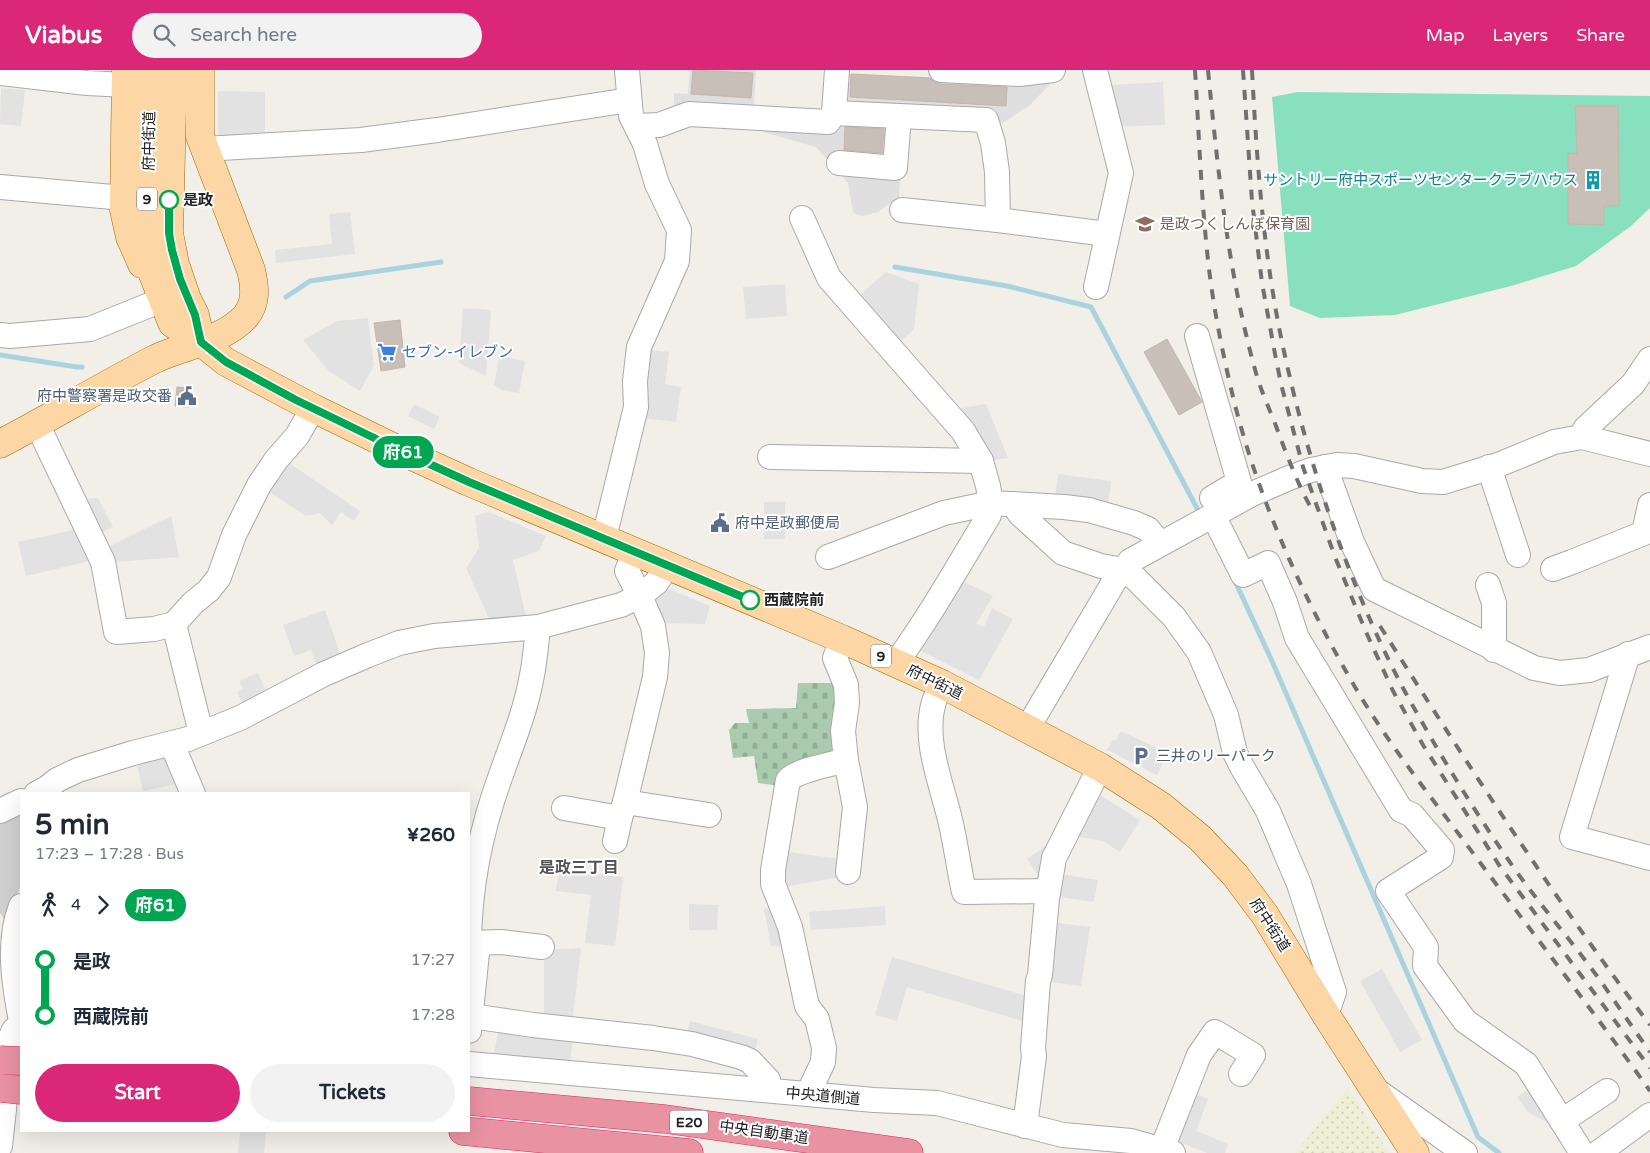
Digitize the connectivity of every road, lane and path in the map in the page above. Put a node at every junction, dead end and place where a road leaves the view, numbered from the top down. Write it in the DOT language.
graph roads {
  1 [pos="150,70"];
  2 [pos="173,70"];
  3 [pos="200,70"];
  4 [pos="627,70"];
  5 [pos="837,70"];
  6 [pos="941,70"];
  7 [pos="1053,70"];
  8 [pos="1095,70"];
  9 [pos="0,72"];
  10 [pos="126,77"];
  11 [pos="629,100"];
  12 [pos="834,113"];
  13 [pos="899,116"];
  14 [pos="637,126"];
  15 [pos="204,149"];
  16 [pos="839,163"];
  17 [pos="0,186"];
  18 [pos="124,198"];
  19 [pos="902,210"];
  20 [pos="802,218"];
  21 [pos="998,220"];
  22 [pos="1107,234"];
  23 [pos="1096,287"];
  24 [pos="160,294"];
  25 [pos="0,335"];
  26 [pos="1197,336"];
  27 [pos="201,342"];
  28 [pos="1650,359"];
  29 [pos="313,408"];
  30 [pos="37,424"];
  31 [pos="1582,437"];
  32 [pos="0,444"];
  33 [pos="1650,454"];
  34 [pos="770,458"];
  35 [pos="981,461"];
  36 [pos="1325,466"];
  37 [pos="1489,467"];
  38 [pos="1002,503"];
  39 [pos="1650,505"];
  40 [pos="1210,517"];
  41 [pos="604,538"];
  42 [pos="1160,544"];
  43 [pos="635,551"];
  44 [pos="1518,555"];
  45 [pos="828,557"];
  46 [pos="1564,560"];
  47 [pos="668,565"];
  48 [pos="1123,570"];
  49 [pos="1488,584"];
  50 [pos="640,596"];
  51 [pos="174,624"];
  52 [pos="538,627"];
  53 [pos="842,639"];
  54 [pos="1650,646"];
  55 [pos="1494,650"];
  56 [pos="1628,654"];
  57 [pos="896,663"];
  58 [pos="942,684"];
  59 [pos="1027,728"];
  60 [pos="201,733"];
  61 [pos="172,744"];
  62 [pos="846,760"];
  63 [pos="1100,767"];
  64 [pos="43,792"];
  65 [pos="193,792"];
  66 [pos="20,801"];
  67 [pos="564,808"];
  68 [pos="0,811"];
  69 [pos="709,814"];
  70 [pos="620,820"];
  71 [pos="1650,858"];
  72 [pos="848,872"];
  73 [pos="1048,891"];
  74 [pos="470,905"];
  75 [pos="20,911"];
  76 [pos="470,923"];
  77 [pos="472,942"];
  78 [pos="542,947"];
  79 [pos="1326,1015"];
  80 [pos="20,1017"];
  81 [pos="20,1023"];
  82 [pos="470,1024"];
  83 [pos="0,1060"];
  84 [pos="20,1062"];
  85 [pos="470,1064"];
  86 [pos="1240,1074"];
  87 [pos="1372,1087"];
  88 [pos="766,1090"];
  89 [pos="1607,1091"];
  90 [pos="808,1094"];
  91 [pos="6,1099"];
  92 [pos="470,1101"];
  93 [pos="1650,1115"];
  94 [pos="1562,1121"];
  95 [pos="1025,1126"];
  96 [pos="470,1132"];
  97 [pos="0,1146"];
  98 [pos="1167,1151"];
  99 [pos="688,1153"];
  100 [pos="909,1153"];
  101 [pos="1415,1153"];
  102 [pos="1465,1153"];
  103 [pos="1582,1153"];
  104 [pos="1598,1153"];
  1 -- 24 [label="main road, 府中街道 / 9"];
  2 -- 27 [label="main road, 府中街道 / 9"];
  3 -- 15 [label="main road"];
  4 -- 11 [label="street"];
  5 -- 12 [label="street"];
  6 -- 7 [label="street"];
  8 -- 22 [label="street"];
  9 -- 10 [label="street"];
  10 -- 18 [label="main road"];
  11 -- 14 [label="street"];
  11 -- 15 [label="street"];
  12 -- 13 [label="street"];
  12 -- 14 [label="street"];
  13 -- 16 [label="street"];
  13 -- 21 [label="street"];
  14 -- 41 [label="street"];
  15 -- 27 [label="main road"];
  17 -- 18 [label="street"];
  18 -- 24 [label="main road"];
  19 -- 21 [label="street"];
  20 -- 35 [label="street"];
  21 -- 22 [label="street"];
  22 -- 23 [label="street"];
  24 -- 25 [label="street"];
  24 -- 27 [label="main road, 府中街道 / 9"];
  26 -- 40 [label="street"];
  27 -- 29 [label="main road, 府中街道 / 9"];
  27 -- 30 [label="main road"];
  28 -- 31 [label="street"];
  29 -- 41 [label="main road, 府中街道 / 9"];
  29 -- 51 [label="street"];
  30 -- 32 [label="main road"];
  30 -- 51 [label="street"];
  31 -- 33 [label="street"];
  31 -- 37 [label="street"];
  34 -- 35 [label="street"];
  35 -- 38 [label="street"];
  36 -- 37 [label="street"];
  36 -- 40 [label="street"];
  36 -- 55 [label="street"];
  37 -- 44 [label="street"];
  38 -- 42 [label="street"];
  38 -- 45 [label="street"];
  38 -- 48 [label="street"];
  38 -- 57 [label="street"];
  39 -- 46 [label="street"];
  40 -- 42 [label="street"];
  40 -- 94 [label="street"];
  41 -- 43 [label="main road, 府中街道 / 9"];
  42 -- 48 [label="street"];
  43 -- 47 [label="main road, 府中街道 / 9"];
  43 -- 50 [label="street"];
  47 -- 50 [label="street"];
  47 -- 53 [label="main road, 府中街道 / 9"];
  48 -- 59 [label="street"];
  48 -- 79 [label="street"];
  49 -- 55 [label="street"];
  50 -- 52 [label="street"];
  50 -- 70 [label="street"];
  51 -- 60 [label="street"];
  52 -- 60 [label="street"];
  52 -- 74 [label="street"];
  53 -- 57 [label="main road, 府中街道 / 9"];
  53 -- 62 [label="street"];
  54 -- 56 [label="street"];
  55 -- 56 [label="street"];
  56 -- 71 [label="street"];
  57 -- 58 [label="main road, 府中街道 / 9"];
  58 -- 59 [label="main road, 府中街道 / 9"];
  58 -- 73 [label="street"];
  59 -- 63 [label="main road, 府中街道 / 9"];
  60 -- 61 [label="street"];
  61 -- 64 [label="street"];
  61 -- 65 [label="street"];
  62 -- 72 [label="street"];
  62 -- 90 [label="street"];
  63 -- 73 [label="street"];
  63 -- 79 [label="main road, 府中街道 / 9"];
  66 -- 68 [label="street"];
  67 -- 70 [label="street"];
  69 -- 70 [label="street"];
  73 -- 95 [label="street"];
  75 -- 80 [label="street"];
  76 -- 77 [label="street"];
  77 -- 78 [label="street"];
  77 -- 82 [label="street"];
  79 -- 87 [label="main road, 府中街道 / 9"];
  81 -- 91 [label="street"];
  82 -- 88 [label="street"];
  83 -- 84 [label="highway, bridge"];
  85 -- 88 [label="street, 中央道側道"];
  86 -- 98 [label="street"];
  87 -- 101 [label="main road, 府中街道 / 9"];
  87 -- 102 [label="street"];
  88 -- 90 [label="street, 中央道側道"];
  89 -- 94 [label="street"];
  90 -- 95 [label="street, 中央道側道"];
  91 -- 97 [label="street"];
  92 -- 100 [label="highway, 中央自動車道 / E20"];
  93 -- 104 [label="street"];
  94 -- 103 [label="street"];
  95 -- 98 [label="street, 中央道側道"];
  96 -- 99 [label="highway, E20"];
}
